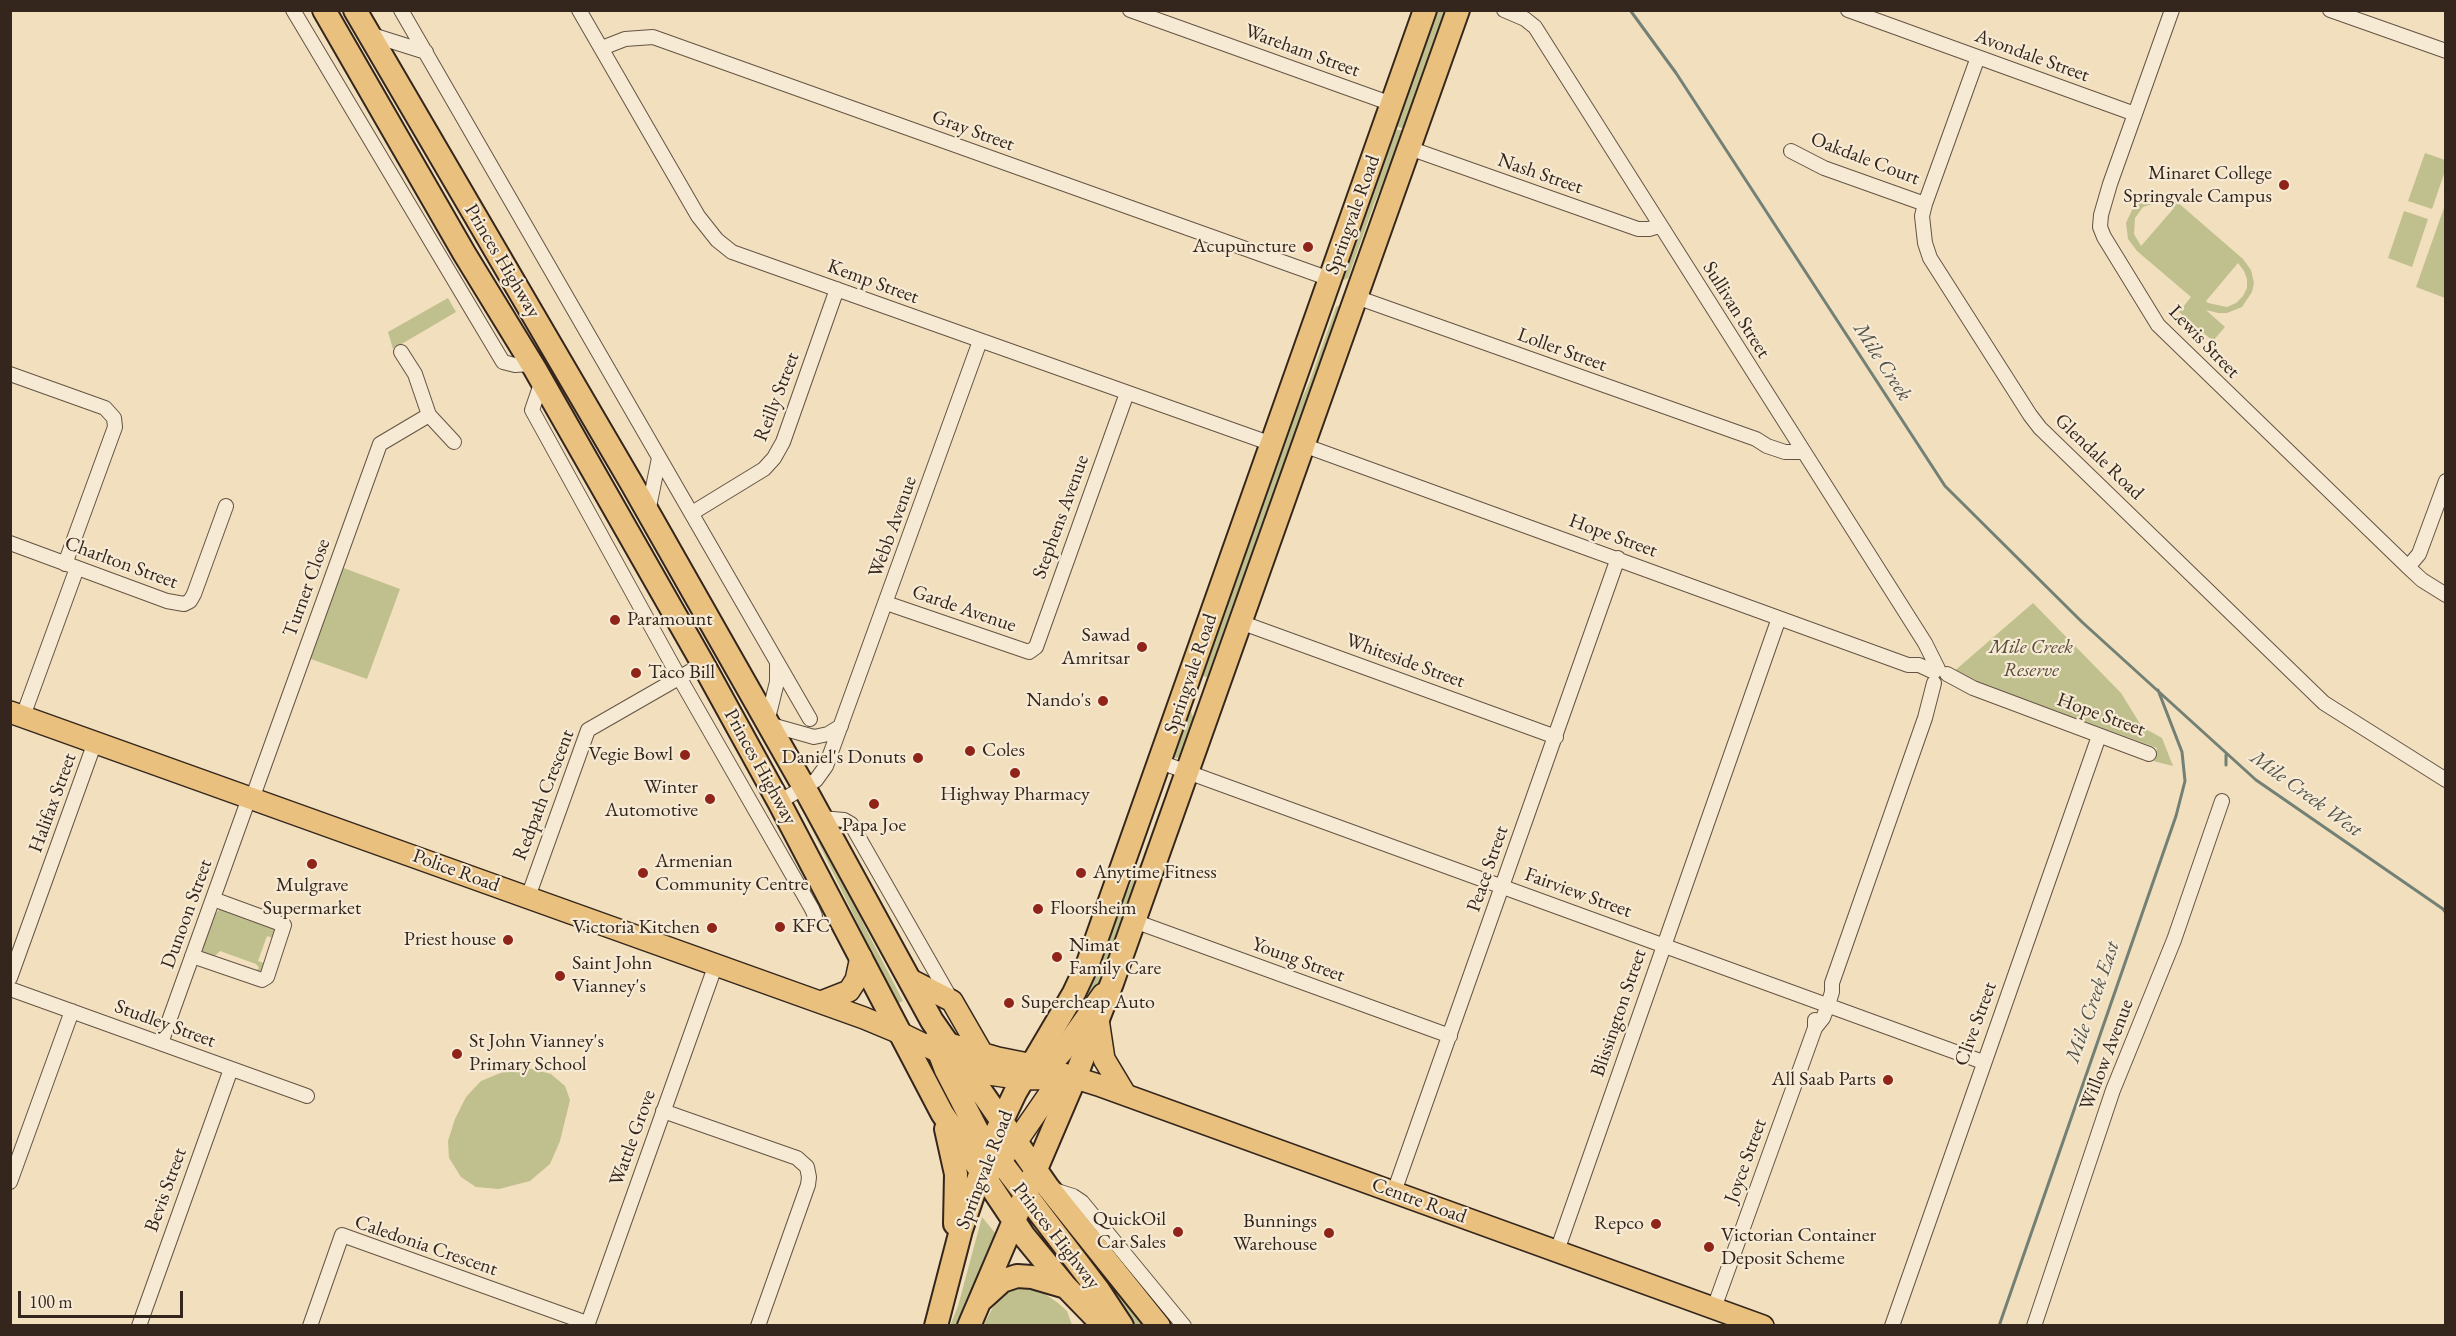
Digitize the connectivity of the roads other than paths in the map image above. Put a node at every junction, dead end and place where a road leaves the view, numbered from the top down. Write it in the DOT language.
graph roads {
  1 [pos="293,10"];
  2 [pos="355,10"];
  3 [pos="401,10"];
  4 [pos="579,10"];
  5 [pos="1130,10"];
  6 [pos="1425,10"];
  7 [pos="1458,10"];
  8 [pos="1504,10"];
  9 [pos="1848,10"];
  10 [pos="2172,10"];
  11 [pos="2330,10"];
  12 [pos="333,13"];
  13 [pos="307,34"];
  14 [pos="369,34"];
  15 [pos="602,48"];
  16 [pos="2445,51"];
  17 [pos="426,52"];
  18 [pos="1978,57"];
  19 [pos="1392,104"];
  20 [pos="2135,114"];
  21 [pos="1409,148"];
  22 [pos="1791,151"];
  23 [pos="1924,204"];
  24 [pos="1659,226"];
  25 [pos="454,258"];
  26 [pos="1330,279"];
  27 [pos="837,289"];
  28 [pos="1356,297"];
  29 [pos="980,341"];
  30 [pos="401,352"];
  31 [pos="537,373"];
  32 [pos="10,374"];
  33 [pos="1127,393"];
  34 [pos="429,415"];
  35 [pos="1790,432"];
  36 [pos="1756,439"];
  37 [pos="454,442"];
  38 [pos="1272,444"];
  39 [pos="1304,445"];
  40 [pos="1803,452"];
  41 [pos="659,458"];
  42 [pos="2445,481"];
  43 [pos="226,506"];
  44 [pos="648,512"];
  45 [pos="692,513"];
  46 [pos="10,543"];
  47 [pos="1618,558"];
  48 [pos="71,566"];
  49 [pos="2408,567"];
  50 [pos="2445,595"];
  51 [pos="886,603"];
  52 [pos="1779,618"];
  53 [pos="1240,622"];
  54 [pos="1029,652"];
  55 [pos="777,663"];
  56 [pos="703,664"];
  57 [pos="679,677"];
  58 [pos="1939,677"];
  59 [pos="17,714"];
  60 [pos="810,719"];
  61 [pos="768,723"];
  62 [pos="841,726"];
  63 [pos="2100,736"];
  64 [pos="1556,737"];
  65 [pos="95,742"];
  66 [pos="2149,754"];
  67 [pos="1160,762"];
  68 [pos="1187,772"];
  69 [pos="2445,780"];
  70 [pos="804,787"];
  71 [pos="251,798"];
  72 [pos="2222,801"];
  73 [pos="779,802"];
  74 [pos="821,818"];
  75 [pos="1503,887"];
  76 [pos="528,897"];
  77 [pos="213,899"];
  78 [pos="814,920"];
  79 [pos="1134,921"];
  80 [pos="1664,946"];
  81 [pos="192,956"];
  82 [pos="861,957"];
  83 [pos="716,964"];
  84 [pos="10,978"];
  85 [pos="909,979"];
  86 [pos="1112,983"];
  87 [pos="10,989"];
  88 [pos="821,1002"];
  89 [pos="953,1003"];
  90 [pos="1824,1004"];
  91 [pos="72,1011"];
  92 [pos="1098,1018"];
  93 [pos="900,1033"];
  94 [pos="1450,1036"];
  95 [pos="938,1039"];
  96 [pos="161,1043"];
  97 [pos="982,1053"];
  98 [pos="1983,1062"];
  99 [pos="962,1066"];
  100 [pos="231,1069"];
  101 [pos="1033,1071"];
  102 [pos="1075,1078"];
  103 [pos="1125,1095"];
  104 [pos="307,1096"];
  105 [pos="663,1111"];
  106 [pos="942,1113"];
  107 [pos="1000,1121"];
  108 [pos="1016,1142"];
  109 [pos="984,1164"];
  110 [pos="1035,1169"];
  111 [pos="10,1182"];
  112 [pos="1049,1189"];
  113 [pos="1394,1192"];
  114 [pos="1024,1194"];
  115 [pos="1013,1220"];
  116 [pos="1557,1251"];
  117 [pos="953,1259"];
  118 [pos="1066,1287"];
  119 [pos="978,1304"];
  120 [pos="1714,1308"];
  121 [pos="587,1324"];
  122 [pos="1100,1324"];
  123 [pos="139,1326"];
  124 [pos="310,1326"];
  125 [pos="758,1326"];
  126 [pos="936,1326"];
  127 [pos="969,1326"];
  128 [pos="1122,1326"];
  129 [pos="1159,1326"];
  130 [pos="1184,1326"];
  131 [pos="1763,1326"];
  132 [pos="1892,1326"];
  133 [pos="2034,1326"];
  1 -- 13 [label="street, Princes Highway"];
  2 -- 14 [label="highway, Princes Highway"];
  3 -- 17 [label="street, Princes Highway"];
  4 -- 15 [label="street, Kemp Street"];
  5 -- 19 [label="street, Wareham Street"];
  6 -- 19 [label="highway, Springvale Road"];
  7 -- 21 [label="highway, Springvale Road"];
  8 -- 24 [label="street, Sullivan Street"];
  9 -- 18 [label="street, Avondale Street"];
  10 -- 20 [label="street, Lewis Street"];
  11 -- 16 [label="street"];
  12 -- 13 [label="street"];
  12 -- 25 [label="highway, Princes Highway"];
  13 -- 25 [label="street, Princes Highway"];
  14 -- 17 [label="street"];
  14 -- 44 [label="highway, Princes Highway"];
  15 -- 26 [label="street, Gray Street"];
  15 -- 27 [label="street, Kemp Street"];
  17 -- 41 [label="street, Princes Highway"];
  18 -- 20 [label="street, Avondale Street"];
  18 -- 23 [label="street, Glendale Road"];
  19 -- 26 [label="highway, Springvale Road"];
  20 -- 49 [label="street, Lewis Street"];
  21 -- 24 [label="street, Nash Street"];
  21 -- 28 [label="highway, Springvale Road"];
  22 -- 23 [label="street, Oakdale Court"];
  23 -- 69 [label="street, Glendale Road"];
  24 -- 35 [label="street, Sullivan Street"];
  25 -- 31 [label="highway, Princes Highway"];
  26 -- 28 [label="highway"];
  26 -- 38 [label="highway, Springvale Road"];
  27 -- 29 [label="street, Kemp Street"];
  27 -- 45 [label="street, Reilly Street"];
  28 -- 36 [label="street, Loller Street"];
  28 -- 39 [label="highway, Springvale Road"];
  29 -- 33 [label="street, Kemp Street"];
  29 -- 51 [label="street, Webb Avenue"];
  30 -- 34 [label="street"];
  31 -- 56 [label="highway, Princes Highway"];
  31 -- 57 [label="street, Princes Highway"];
  32 -- 48 [label="street"];
  33 -- 38 [label="street, Kemp Street"];
  33 -- 54 [label="street, Stephens Avenue"];
  34 -- 37 [label="street"];
  34 -- 71 [label="street, Turner Close"];
  35 -- 36 [label="street, Loller Street"];
  35 -- 40 [label="street, Sullivan Street"];
  36 -- 40 [label="street, Loller Street"];
  38 -- 67 [label="highway, Springvale Road"];
  39 -- 47 [label="street, Hope Street"];
  39 -- 53 [label="highway, Springvale Road"];
  40 -- 58 [label="street, Sullivan Street"];
  41 -- 44 [label="street"];
  41 -- 45 [label="street, Princes Highway"];
  42 -- 49 [label="street"];
  43 -- 48 [label="street, Charlton Street"];
  44 -- 61 [label="highway, Princes Highway"];
  45 -- 55 [label="street, Princes Highway"];
  46 -- 48 [label="street, Charlton Street"];
  47 -- 52 [label="street, Hope Street"];
  47 -- 64 [label="street, Peace Street"];
  48 -- 59 [label="street"];
  49 -- 50 [label="street, Lewis Street"];
  51 -- 54 [label="street, Garde Avenue"];
  51 -- 62 [label="street, Webb Avenue"];
  52 -- 58 [label="street, Hope Street"];
  52 -- 80 [label="street, Blissington Street"];
  53 -- 64 [label="street, Whiteside Street"];
  53 -- 68 [label="highway, Springvale Road"];
  55 -- 60 [label="street, Princes Highway"];
  55 -- 61 [label="street, Princes Highway"];
  56 -- 57 [label="street, Redpath Crescent"];
  56 -- 73 [label="highway, Princes Highway"];
  57 -- 76 [label="street, Redpath Crescent"];
  57 -- 78 [label="street, Princes Highway"];
  58 -- 63 [label="street, Hope Street"];
  58 -- 90 [label="street, Joyce Street"];
  59 -- 65 [label="main road, Police Road"];
  61 -- 62 [label="street"];
  61 -- 70 [label="highway, Princes Highway"];
  62 -- 70 [label="street, Webb Avenue"];
  63 -- 66 [label="street, Hope Street"];
  63 -- 98 [label="street, Clive Street"];
  64 -- 75 [label="street, Peace Street"];
  65 -- 71 [label="main road, Police Road"];
  65 -- 84 [label="street, Halifax Street"];
  67 -- 68 [label="street, Fairview Street"];
  67 -- 101 [label="highway, Springvale Road"];
  68 -- 75 [label="street, Fairview Street"];
  68 -- 79 [label="highway, Springvale Road"];
  70 -- 73 [label="street, Webb Avenue"];
  70 -- 74 [label="highway, Princes Highway"];
  71 -- 76 [label="main road, Police Road"];
  71 -- 77 [label="street, Dunoon Street"];
  72 -- 133 [label="street, Willow Avenue"];
  73 -- 82 [label="highway, Princes Highway"];
  74 -- 85 [label="highway, Princes Highway"];
  74 -- 89 [label="street, Princes Highway"];
  75 -- 80 [label="street, Fairview Street"];
  75 -- 94 [label="street, Peace Street"];
  76 -- 83 [label="main road, Police Road"];
  77 -- 81 [label="street, Dunoon Street"];
  77 -- 81 [label="street"];
  79 -- 86 [label="highway, Springvale Road"];
  79 -- 94 [label="street, Young Street"];
  80 -- 90 [label="street, Fairview Street"];
  80 -- 116 [label="street, Blissington Street"];
  81 -- 96 [label="street, Dunoon Street"];
  82 -- 88 [label="main road"];
  82 -- 93 [label="highway, Princes Highway"];
  83 -- 88 [label="main road, Police Road"];
  83 -- 105 [label="street, Wattle Grove"];
  85 -- 89 [label="main road"];
  85 -- 95 [label="highway, Princes Highway"];
  86 -- 92 [label="highway, Springvale Road"];
  86 -- 101 [label="main road"];
  87 -- 91 [label="street, Studley Street"];
  88 -- 93 [label="main road, Police Road"];
  89 -- 97 [label="main road"];
  90 -- 98 [label="street, Fairview Street"];
  90 -- 120 [label="street, Joyce Street"];
  91 -- 96 [label="street, Studley Street"];
  91 -- 111 [label="street"];
  92 -- 102 [label="highway, Springvale Road"];
  92 -- 103 [label="main road"];
  93 -- 95 [label="main road, Police Road"];
  93 -- 106 [label="highway, Princes Highway"];
  94 -- 113 [label="street, Peace Street"];
  95 -- 97 [label="main road, Centre Road"];
  95 -- 99 [label="highway, Princes Highway"];
  95 -- 109 [label="highway, Princes Highway"];
  96 -- 100 [label="street, Studley Street"];
  97 -- 101 [label="main road, Centre Road"];
  98 -- 132 [label="street, Clive Street"];
  99 -- 101 [label="main road, Centre Road"];
  99 -- 107 [label="highway, Princes Highway"];
  100 -- 104 [label="street, Studley Street"];
  100 -- 123 [label="street, Bevis Street"];
  101 -- 102 [label="main road, Centre Road"];
  101 -- 107 [label="highway, Springvale Road"];
  102 -- 103 [label="main road, Centre Road"];
  102 -- 108 [label="main road"];
  102 -- 110 [label="highway, Springvale Road"];
  103 -- 113 [label="main road, Centre Road"];
  105 -- 121 [label="street, Wattle Grove"];
  105 -- 125 [label="street"];
  106 -- 109 [label="highway, Princes Highway"];
  106 -- 117 [label="highway"];
  107 -- 108 [label="highway, Princes Highway"];
  107 -- 109 [label="highway, Springvale Road"];
  108 -- 109 [label="main road"];
  108 -- 110 [label="highway, Princes Highway"];
  109 -- 114 [label="highway, Princes Highway"];
  109 -- 115 [label="highway, Princes Highway"];
  109 -- 117 [label="highway, Springvale Road"];
  110 -- 112 [label="highway, Princes Highway"];
  110 -- 114 [label="highway, Springvale Road"];
  112 -- 129 [label="highway, Princes Highway"];
  112 -- 130 [label="street, Princes Highway"];
  113 -- 116 [label="main road, Centre Road"];
  114 -- 115 [label="highway, Springvale Road"];
  114 -- 128 [label="highway, Princes Highway"];
  115 -- 118 [label="highway, Princes Highway"];
  115 -- 119 [label="highway, Springvale Road"];
  116 -- 120 [label="main road, Centre Road"];
  117 -- 126 [label="highway, Springvale Road"];
  118 -- 119 [label="highway"];
  118 -- 122 [label="highway, Princes Highway"];
  119 -- 127 [label="highway, Springvale Road"];
  120 -- 131 [label="main road, Centre Road"];
  121 -- 124 [label="street, Caledonia Crescent"];
}
